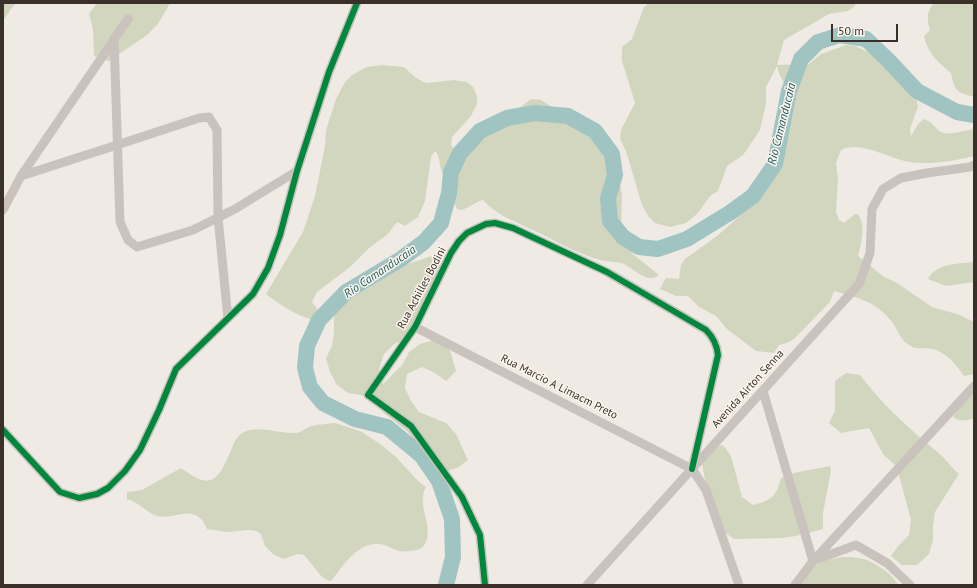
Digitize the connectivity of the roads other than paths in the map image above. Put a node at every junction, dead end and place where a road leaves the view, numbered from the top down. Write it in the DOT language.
graph roads {
  1 [pos="357,3"];
  2 [pos="128,19"];
  3 [pos="114,38"];
  4 [pos="118,145"];
  5 [pos="974,164"];
  6 [pos="297,171"];
  7 [pos="21,176"];
  8 [pos="3,210"];
  9 [pos="218,217"];
  10 [pos="228,318"];
  11 [pos="415,327"];
  12 [pos="974,386"];
  13 [pos="763,391"];
  14 [pos="3,430"];
  15 [pos="692,469"];
  16 [pos="813,561"];
  17 [pos="485,585"];
  18 [pos="587,585"];
  19 [pos="739,585"];
  20 [pos="795,585"];
  21 [pos="910,585"];
  1 -- 6 [label="street"];
  2 -- 3 [label="street"];
  3 -- 4 [label="street"];
  3 -- 7 [label="street"];
  4 -- 7 [label="street"];
  4 -- 9 [label="street"];
  4 -- 9 [label="street"];
  5 -- 13 [label="street, Avenida Airton Senna"];
  6 -- 9 [label="street"];
  6 -- 10 [label="street"];
  7 -- 8 [label="street"];
  9 -- 10 [label="street"];
  10 -- 14 [label="street"];
  11 -- 15 [label="street, Rua Marcio A Limacm Preto"];
  11 -- 15 [label="street, Rua Achilles Bodini"];
  11 -- 17 [label="street, Rua Achilles Bodini"];
  12 -- 16 [label="street"];
  13 -- 15 [label="street, Avenida Airton Senna"];
  13 -- 16 [label="street"];
  15 -- 18 [label="street, Avenida Airton Senna"];
  15 -- 19 [label="street"];
  16 -- 20 [label="street"];
  16 -- 21 [label="street"];
}
